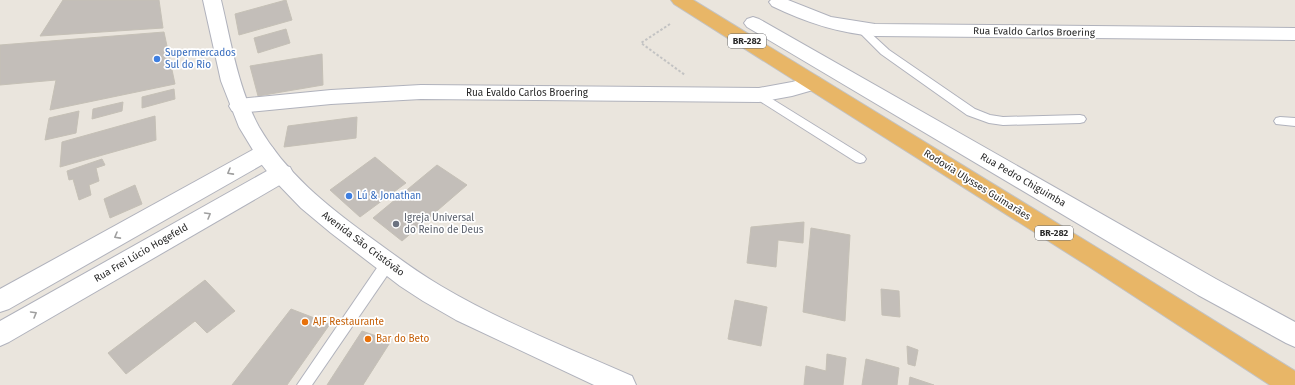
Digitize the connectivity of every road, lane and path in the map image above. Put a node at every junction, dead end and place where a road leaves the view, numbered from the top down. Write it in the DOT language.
graph roads {
  1 [pos="212,0"];
  2 [pos="680,0"];
  3 [pos="777,1"];
  4 [pos="753,23"];
  5 [pos="670,24"];
  6 [pos="861,29"];
  7 [pos="730,30"];
  8 [pos="1295,34"];
  9 [pos="813,83"];
  10 [pos="712,94"];
  11 [pos="759,95"];
  12 [pos="239,106"];
  13 [pos="1080,119"];
  14 [pos="1280,121"];
  15 [pos="1295,122"];
  16 [pos="265,153"];
  17 [pos="860,159"];
  18 [pos="282,173"];
  19 [pos="388,263"];
  20 [pos="0,301"];
  21 [pos="0,334"];
  22 [pos="1295,335"];
  23 [pos="304,385"];
  24 [pos="623,385"];
  25 [pos="1292,385"];
  1 -- 12 [label="street, Avenida São Cristóvão"];
  2 -- 7 [label="highway, Rodovia Ulysses Guimarães / BR-282"];
  3 -- 4 [label="street"];
  3 -- 6 [label="street, Rua Evaldo Carlos Broering"];
  4 -- 7 [label="street"];
  4 -- 22 [label="street, Rua Pedro Chiguimba"];
  5 -- 10 [label="path"];
  6 -- 8 [label="street, Rua Evaldo Carlos Broering"];
  6 -- 13 [label="lane"];
  7 -- 9 [label="highway, Rodovia Ulysses Guimarães / BR-282"];
  9 -- 11 [label="street, Rua Evaldo Carlos Broering"];
  9 -- 25 [label="highway, Rodovia Ulysses Guimarães / BR-282"];
  10 -- 11 [label="street, Rua Evaldo Carlos Broering"];
  10 -- 12 [label="street, Rua Evaldo Carlos Broering"];
  11 -- 17 [label="lane"];
  12 -- 16 [label="street, Avenida São Cristóvão"];
  14 -- 15 [label="lane"];
  16 -- 18 [label="street, Avenida São Cristóvão"];
  16 -- 20 [label="street, one-way"];
  18 -- 19 [label="street, Avenida São Cristóvão"];
  21 -- 18 [label="street, Rua Frei Lúcio Hogefeld, one-way"];
  19 -- 23 [label="lane"];
  19 -- 24 [label="street, Avenida São Cristóvão"];
}
